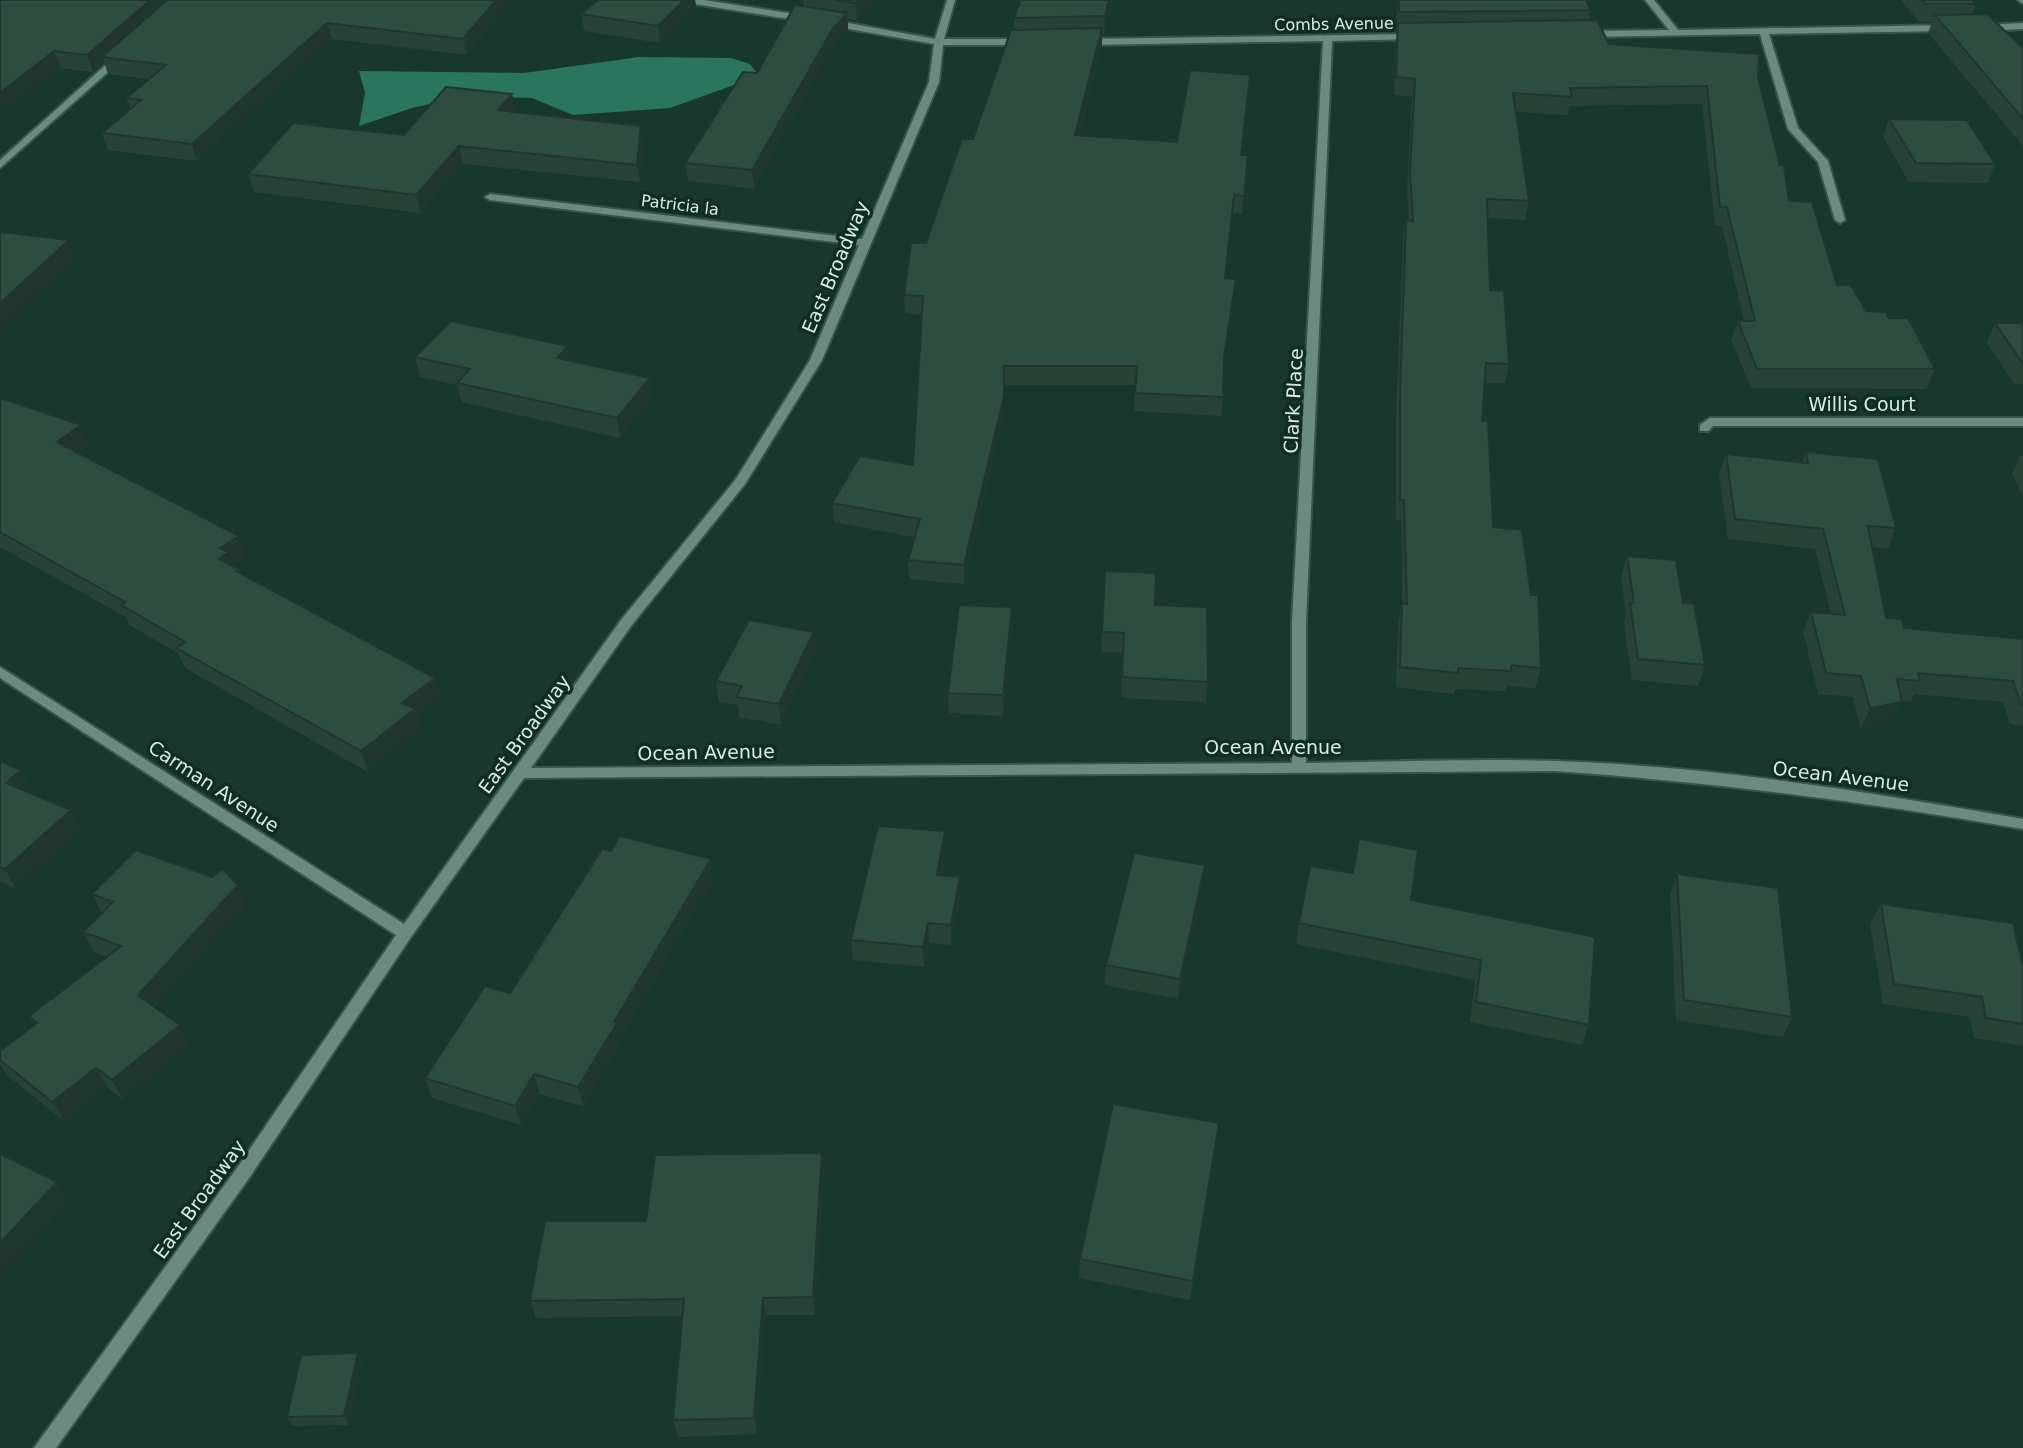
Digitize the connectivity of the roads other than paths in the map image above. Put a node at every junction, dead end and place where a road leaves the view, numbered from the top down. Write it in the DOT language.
graph roads {
  1 [pos="688,0"];
  2 [pos="951,0"];
  3 [pos="1649,0"];
  4 [pos="2023,26"];
  5 [pos="1952,28"];
  6 [pos="1979,28"];
  7 [pos="1763,30"];
  8 [pos="1675,32"];
  9 [pos="1578,34"];
  10 [pos="1426,37"];
  11 [pos="1328,38"];
  12 [pos="939,42"];
  13 [pos="1078,42"];
  14 [pos="1037,43"];
  15 [pos="131,46"];
  16 [pos="0,165"];
  17 [pos="491,197"];
  18 [pos="1840,220"];
  19 [pos="866,243"];
  20 [pos="2023,422"];
  21 [pos="1704,428"];
  22 [pos="0,672"];
  23 [pos="1299,766"];
  24 [pos="519,773"];
  25 [pos="2023,824"];
  26 [pos="406,933"];
  27 [pos="44,1448"];
  1 -- 12 [label="street"];
  2 -- 12 [label="street, East Broadway"];
  3 -- 8 [label="street"];
  4 -- 6 [label="street"];
  5 -- 7 [label="street"];
  7 -- 8 [label="street"];
  7 -- 18 [label="street"];
  8 -- 9 [label="street"];
  10 -- 11 [label="street, Combs Avenue"];
  11 -- 13 [label="street, Combs Avenue"];
  11 -- 23 [label="street, Clark Place"];
  12 -- 14 [label="street"];
  12 -- 19 [label="street, East Broadway"];
  15 -- 16 [label="street"];
  17 -- 19 [label="street, Patricia la"];
  19 -- 24 [label="street, East Broadway"];
  20 -- 21 [label="street, Willis Court"];
  22 -- 26 [label="street, Carman Avenue"];
  23 -- 24 [label="street, Ocean Avenue"];
  23 -- 25 [label="street, Ocean Avenue"];
  24 -- 26 [label="street, East Broadway"];
  26 -- 27 [label="street, East Broadway"];
}
